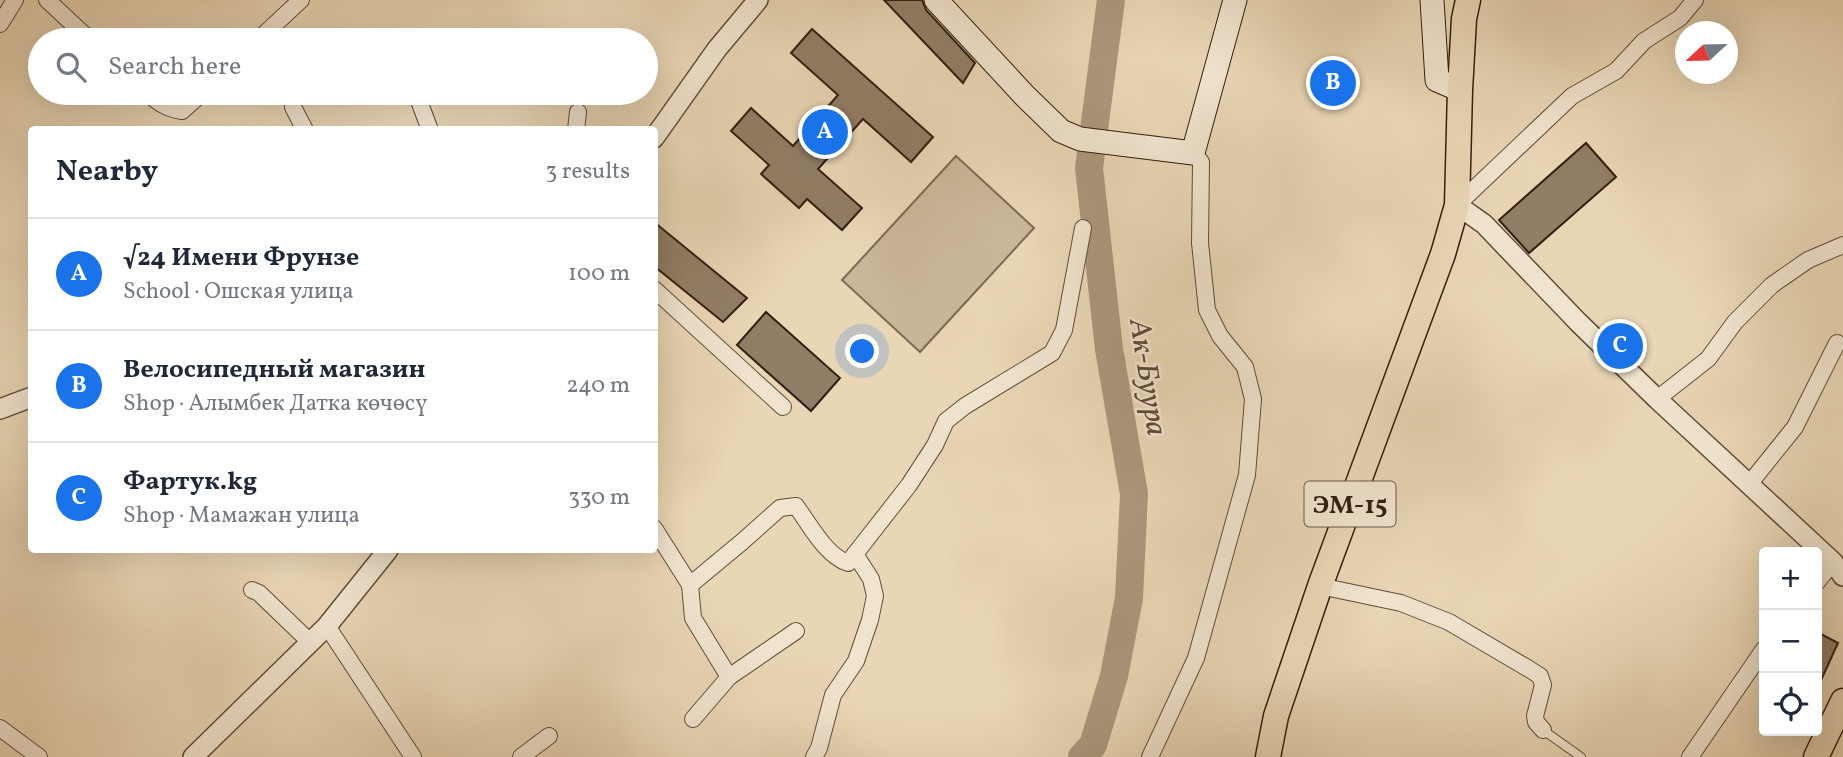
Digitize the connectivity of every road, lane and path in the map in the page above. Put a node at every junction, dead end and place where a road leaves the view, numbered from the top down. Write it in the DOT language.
graph roads {
  1 [pos="15,0"];
  2 [pos="301,0"];
  3 [pos="758,0"];
  4 [pos="1235,0"];
  5 [pos="1432,0"];
  6 [pos="1468,0"];
  7 [pos="1695,0"];
  8 [pos="942,2"];
  9 [pos="56,3"];
  10 [pos="0,24"];
  11 [pos="79,28"];
  12 [pos="271,28"];
  13 [pos="1460,90"];
  14 [pos="162,105"];
  15 [pos="189,105"];
  16 [pos="421,105"];
  17 [pos="293,107"];
  18 [pos="578,112"];
  19 [pos="303,126"];
  20 [pos="428,126"];
  21 [pos="576,126"];
  22 [pos="658,132"];
  23 [pos="1193,153"];
  24 [pos="1457,205"];
  25 [pos="1083,228"];
  26 [pos="1843,244"];
  27 [pos="658,293"];
  28 [pos="1837,342"];
  29 [pos="28,398"];
  30 [pos="1657,400"];
  31 [pos="783,407"];
  32 [pos="0,409"];
  33 [pos="1749,483"];
  34 [pos="658,533"];
  35 [pos="385,553"];
  36 [pos="855,554"];
  37 [pos="1838,569"];
  38 [pos="1822,579"];
  39 [pos="690,585"];
  40 [pos="1320,586"];
  41 [pos="252,590"];
  42 [pos="327,626"];
  43 [pos="796,631"];
  44 [pos="311,643"];
  45 [pos="1759,656"];
  46 [pos="729,677"];
  47 [pos="1843,701"];
  48 [pos="693,719"];
  49 [pos="0,729"];
  50 [pos="1543,730"];
  51 [pos="549,736"];
  52 [pos="39,757"];
  53 [pos="193,757"];
  54 [pos="413,757"];
  55 [pos="521,757"];
  56 [pos="814,757"];
  57 [pos="1150,757"];
  58 [pos="1268,757"];
  59 [pos="1581,757"];
  60 [pos="1690,757"];
  61 [pos="1816,757"];
  1 -- 10 [label="street"];
  2 -- 12 [label="street"];
  3 -- 22 [label="street"];
  4 -- 23 [label="main road"];
  5 -- 13 [label="main road"];
  6 -- 13 [label="main road"];
  7 -- 24 [label="street"];
  8 -- 23 [label="main road"];
  9 -- 11 [label="street"];
  13 -- 24 [label="main road"];
  14 -- 15 [label="street"];
  16 -- 20 [label="street"];
  17 -- 19 [label="street"];
  18 -- 21 [label="street"];
  23 -- 57 [label="street"];
  24 -- 30 [label="street"];
  24 -- 40 [label="main road, ЭМ-15"];
  25 -- 36 [label="street"];
  26 -- 30 [label="street"];
  27 -- 31 [label="street"];
  28 -- 33 [label="street"];
  29 -- 32 [label="street"];
  30 -- 33 [label="street"];
  33 -- 37 [label="street"];
  34 -- 39 [label="street"];
  35 -- 42 [label="street"];
  36 -- 39 [label="street"];
  36 -- 56 [label="street"];
  37 -- 38 [label="street"];
  39 -- 46 [label="street"];
  40 -- 50 [label="street"];
  40 -- 58 [label="main road, ЭМ-15"];
  41 -- 44 [label="street"];
  42 -- 44 [label="street"];
  42 -- 54 [label="street"];
  43 -- 46 [label="street"];
  44 -- 53 [label="street"];
  45 -- 60 [label="street"];
  46 -- 48 [label="street"];
  47 -- 61 [label="main road"];
  49 -- 52 [label="street"];
  50 -- 59 [label="lane"];
  51 -- 55 [label="street"];
}
